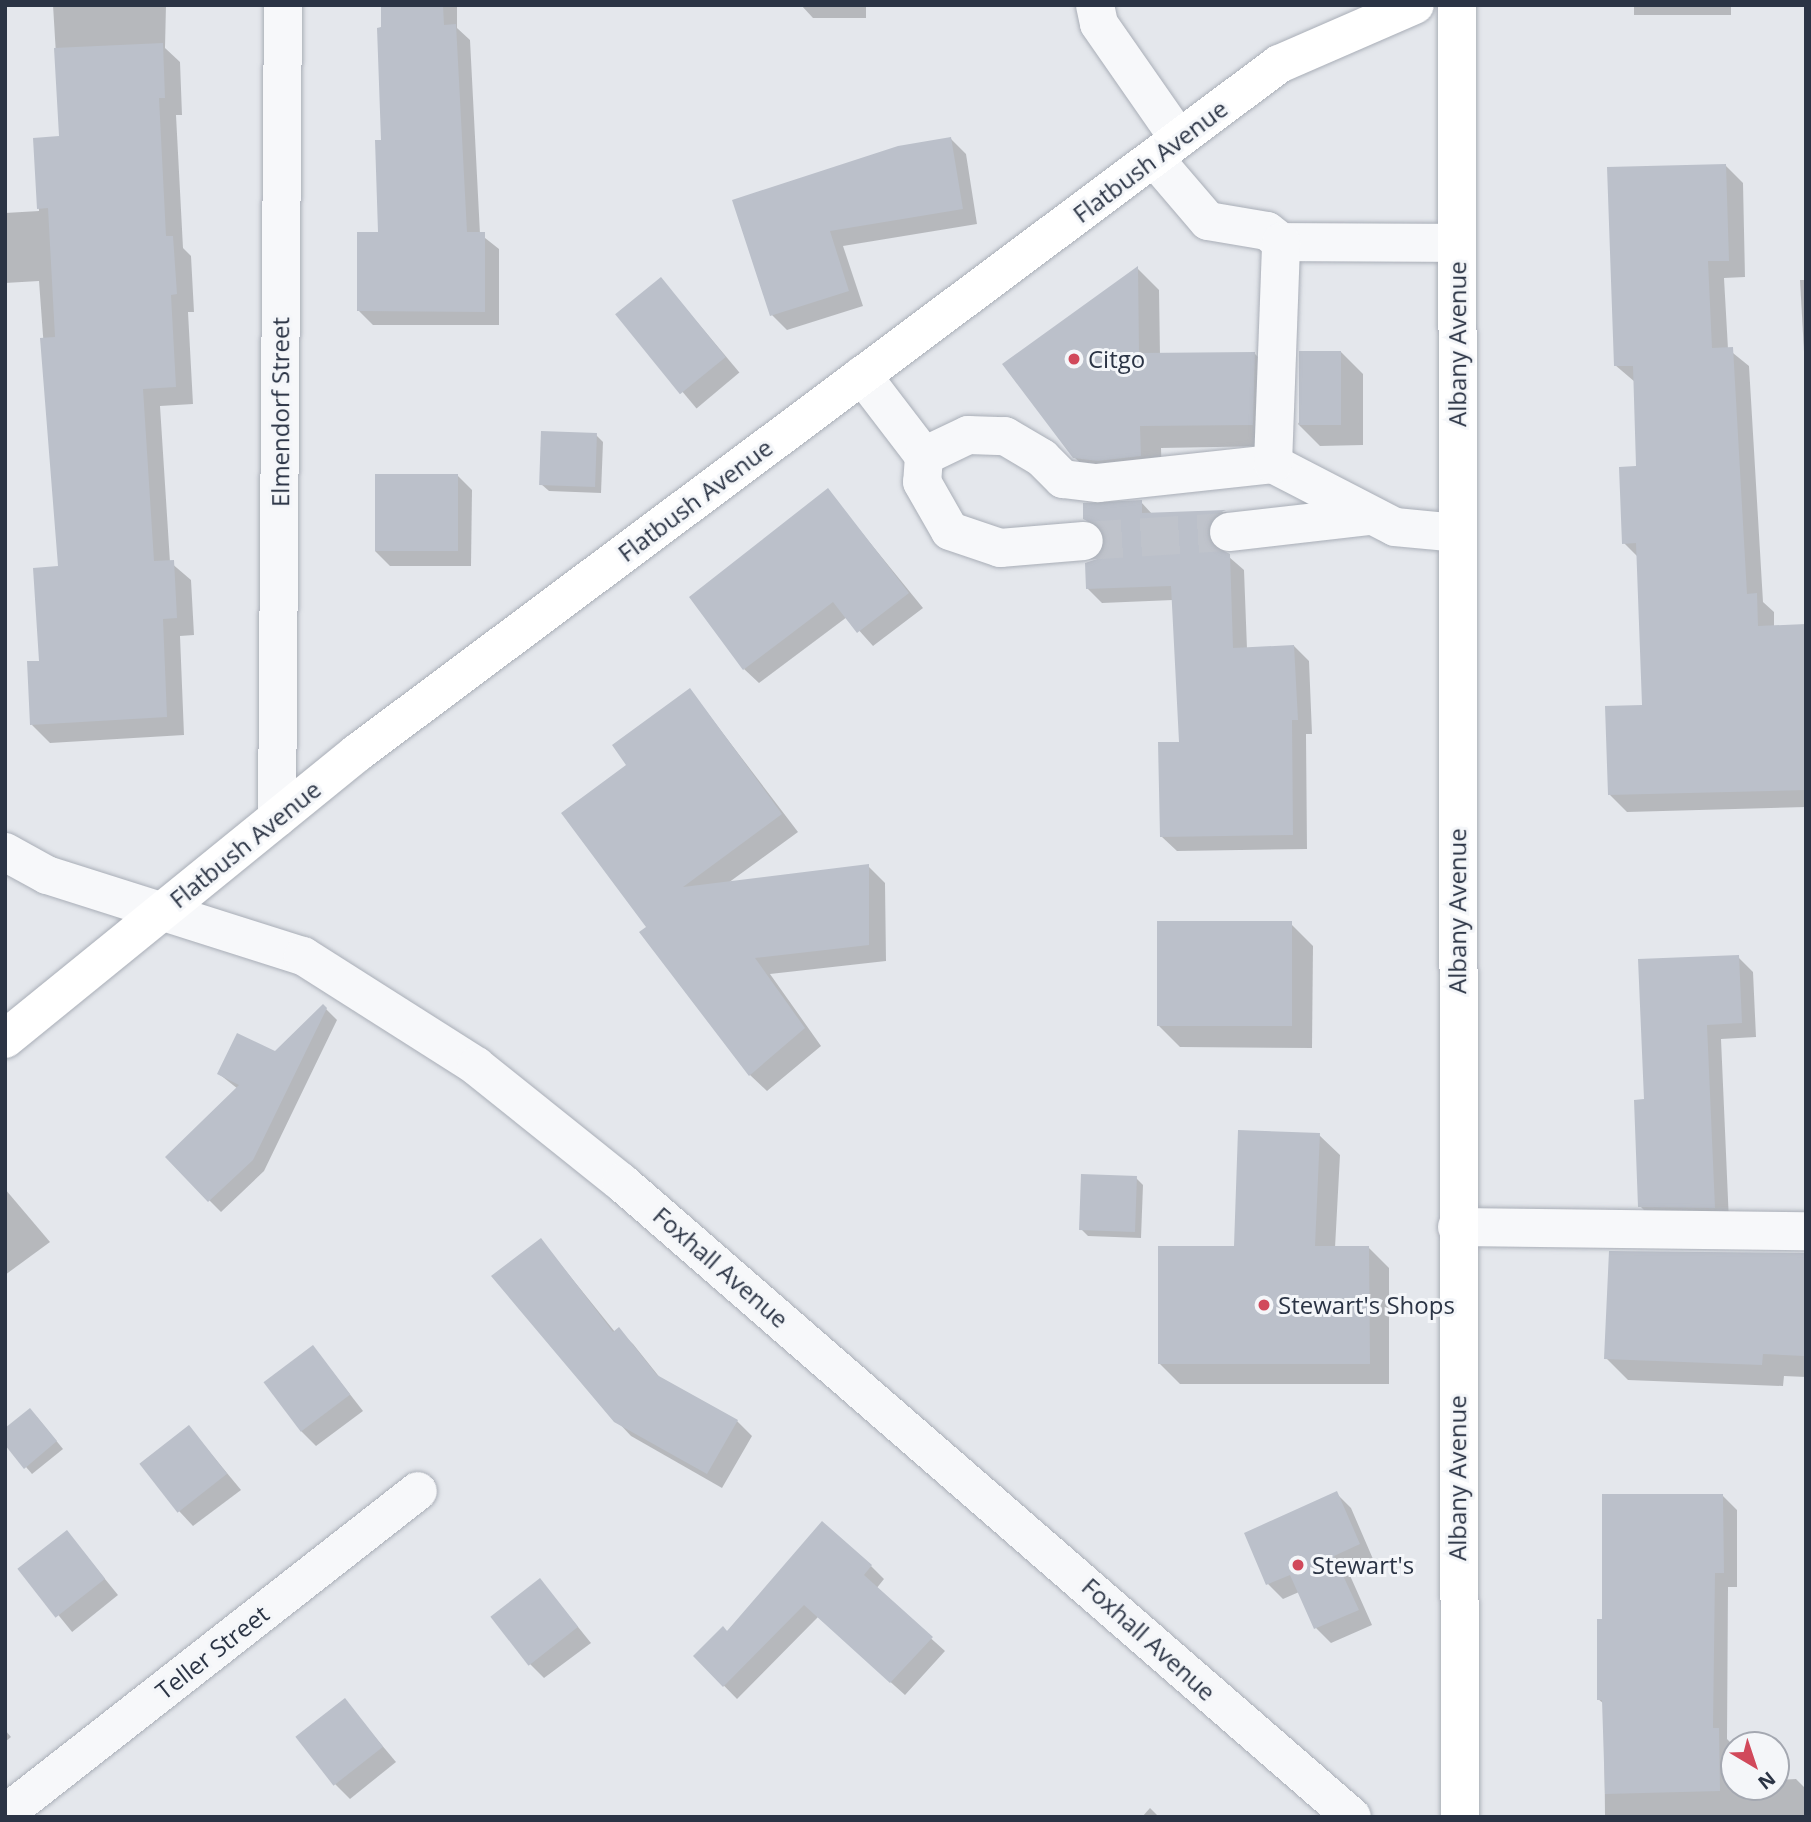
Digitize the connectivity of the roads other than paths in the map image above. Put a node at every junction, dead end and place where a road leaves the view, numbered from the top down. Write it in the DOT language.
graph roads {
  1 [pos="283,5"];
  2 [pos="1095,5"];
  3 [pos="1415,5"];
  4 [pos="1457,5"];
  5 [pos="1166,148"];
  6 [pos="1281,242"];
  7 [pos="1457,243"];
  8 [pos="862,375"];
  9 [pos="924,456"];
  10 [pos="1273,464"];
  11 [pos="1370,516"];
  12 [pos="1229,531"];
  13 [pos="1457,533"];
  14 [pos="1084,541"];
  15 [pos="277,818"];
  16 [pos="5,852"];
  17 [pos="162,911"];
  18 [pos="5,1039"];
  19 [pos="1457,1227"];
  20 [pos="1806,1231"];
  21 [pos="418,1491"];
  22 [pos="5,1814"];
  23 [pos="1352,1817"];
  24 [pos="1460,1817"];
  1 -- 15 [label="street, Elmendorf Street"];
  2 -- 5 [label="street"];
  3 -- 5 [label="main road, Flatbush Avenue"];
  4 -- 7 [label="main road, Albany Avenue"];
  5 -- 6 [label="street"];
  5 -- 8 [label="main road, Flatbush Avenue"];
  6 -- 7 [label="street"];
  6 -- 10 [label="street"];
  7 -- 13 [label="main road, Albany Avenue"];
  8 -- 9 [label="street"];
  8 -- 15 [label="main road, Flatbush Avenue"];
  9 -- 10 [label="street"];
  9 -- 14 [label="street"];
  10 -- 11 [label="street"];
  11 -- 12 [label="street"];
  11 -- 13 [label="street"];
  13 -- 19 [label="main road, Albany Avenue"];
  15 -- 17 [label="main road, Flatbush Avenue"];
  16 -- 17 [label="street, Foxhall Avenue"];
  17 -- 18 [label="main road, Flatbush Avenue"];
  17 -- 23 [label="street, Foxhall Avenue"];
  19 -- 20 [label="street"];
  19 -- 24 [label="main road, Albany Avenue"];
  21 -- 22 [label="street, Teller Street"];
}
